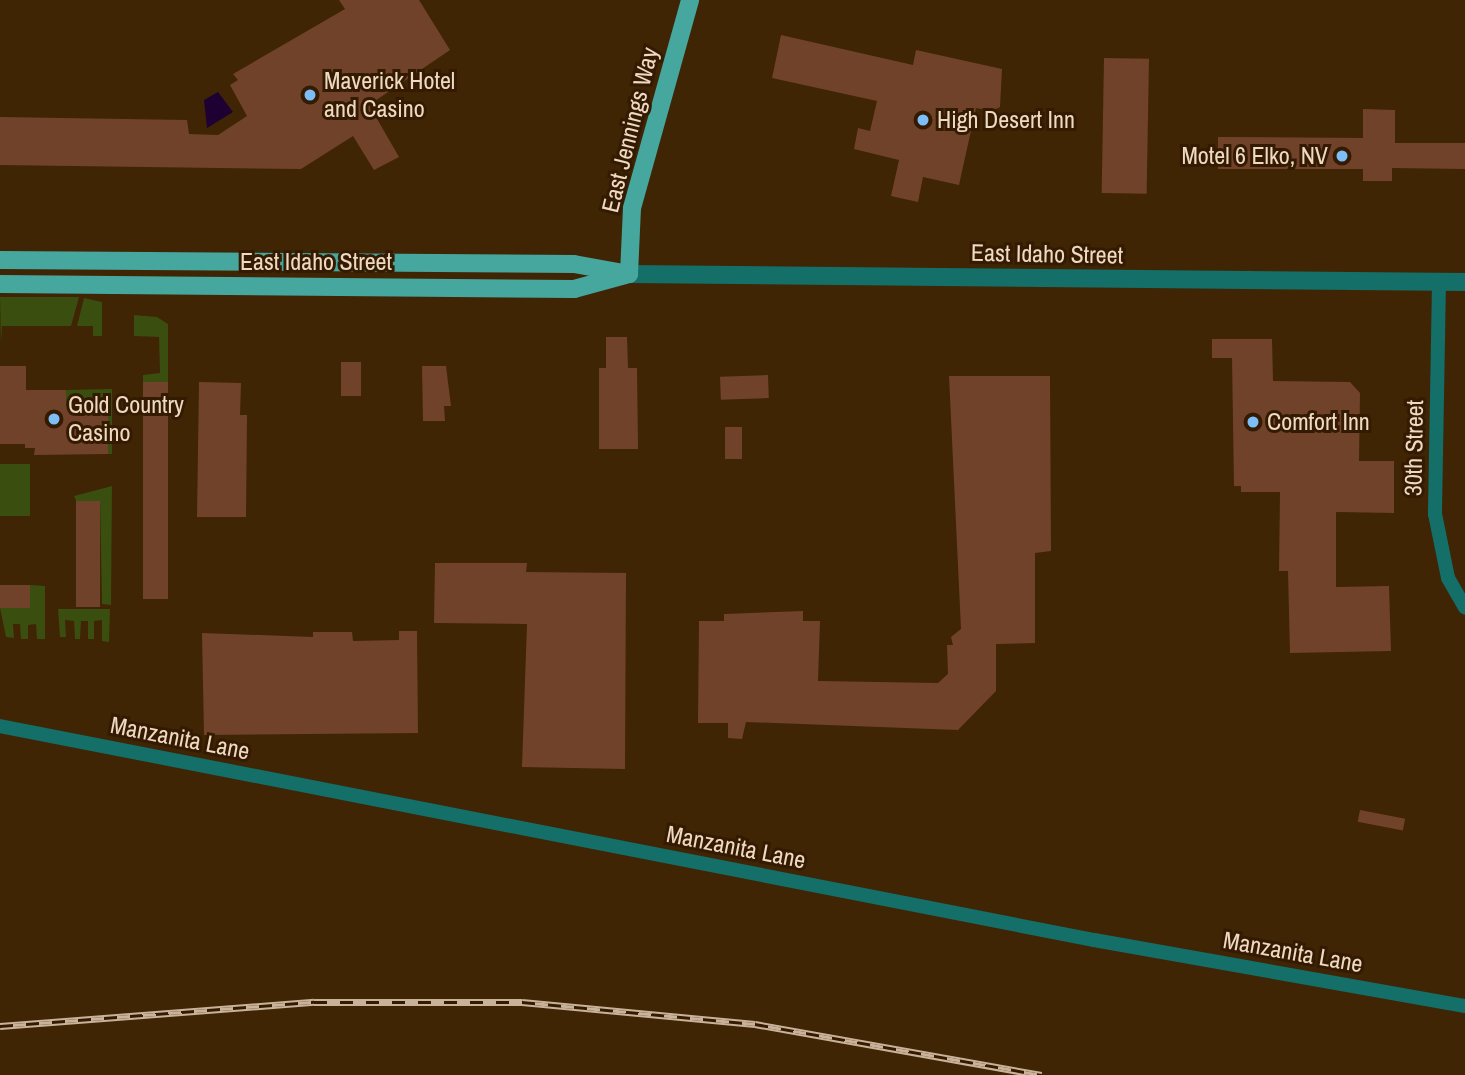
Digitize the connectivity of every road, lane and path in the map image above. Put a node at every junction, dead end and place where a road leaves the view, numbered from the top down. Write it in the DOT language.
graph roads {
  1 [pos="691,0"];
  2 [pos="0,260"];
  3 [pos="629,274"];
  4 [pos="1439,282"];
  5 [pos="1465,282"];
  6 [pos="0,284"];
  7 [pos="1465,608"];
  8 [pos="0,726"];
  9 [pos="1465,1006"];
  1 -- 3 [label="main road, East Jennings Way"];
  2 -- 3 [label="main road, East Idaho Street"];
  3 -- 4 [label="street, East Idaho Street"];
  3 -- 6 [label="main road, East Idaho Street"];
  4 -- 5 [label="street, East Idaho Street"];
  4 -- 7 [label="street, 30th Street"];
  8 -- 9 [label="street, Manzanita Lane"];
}
